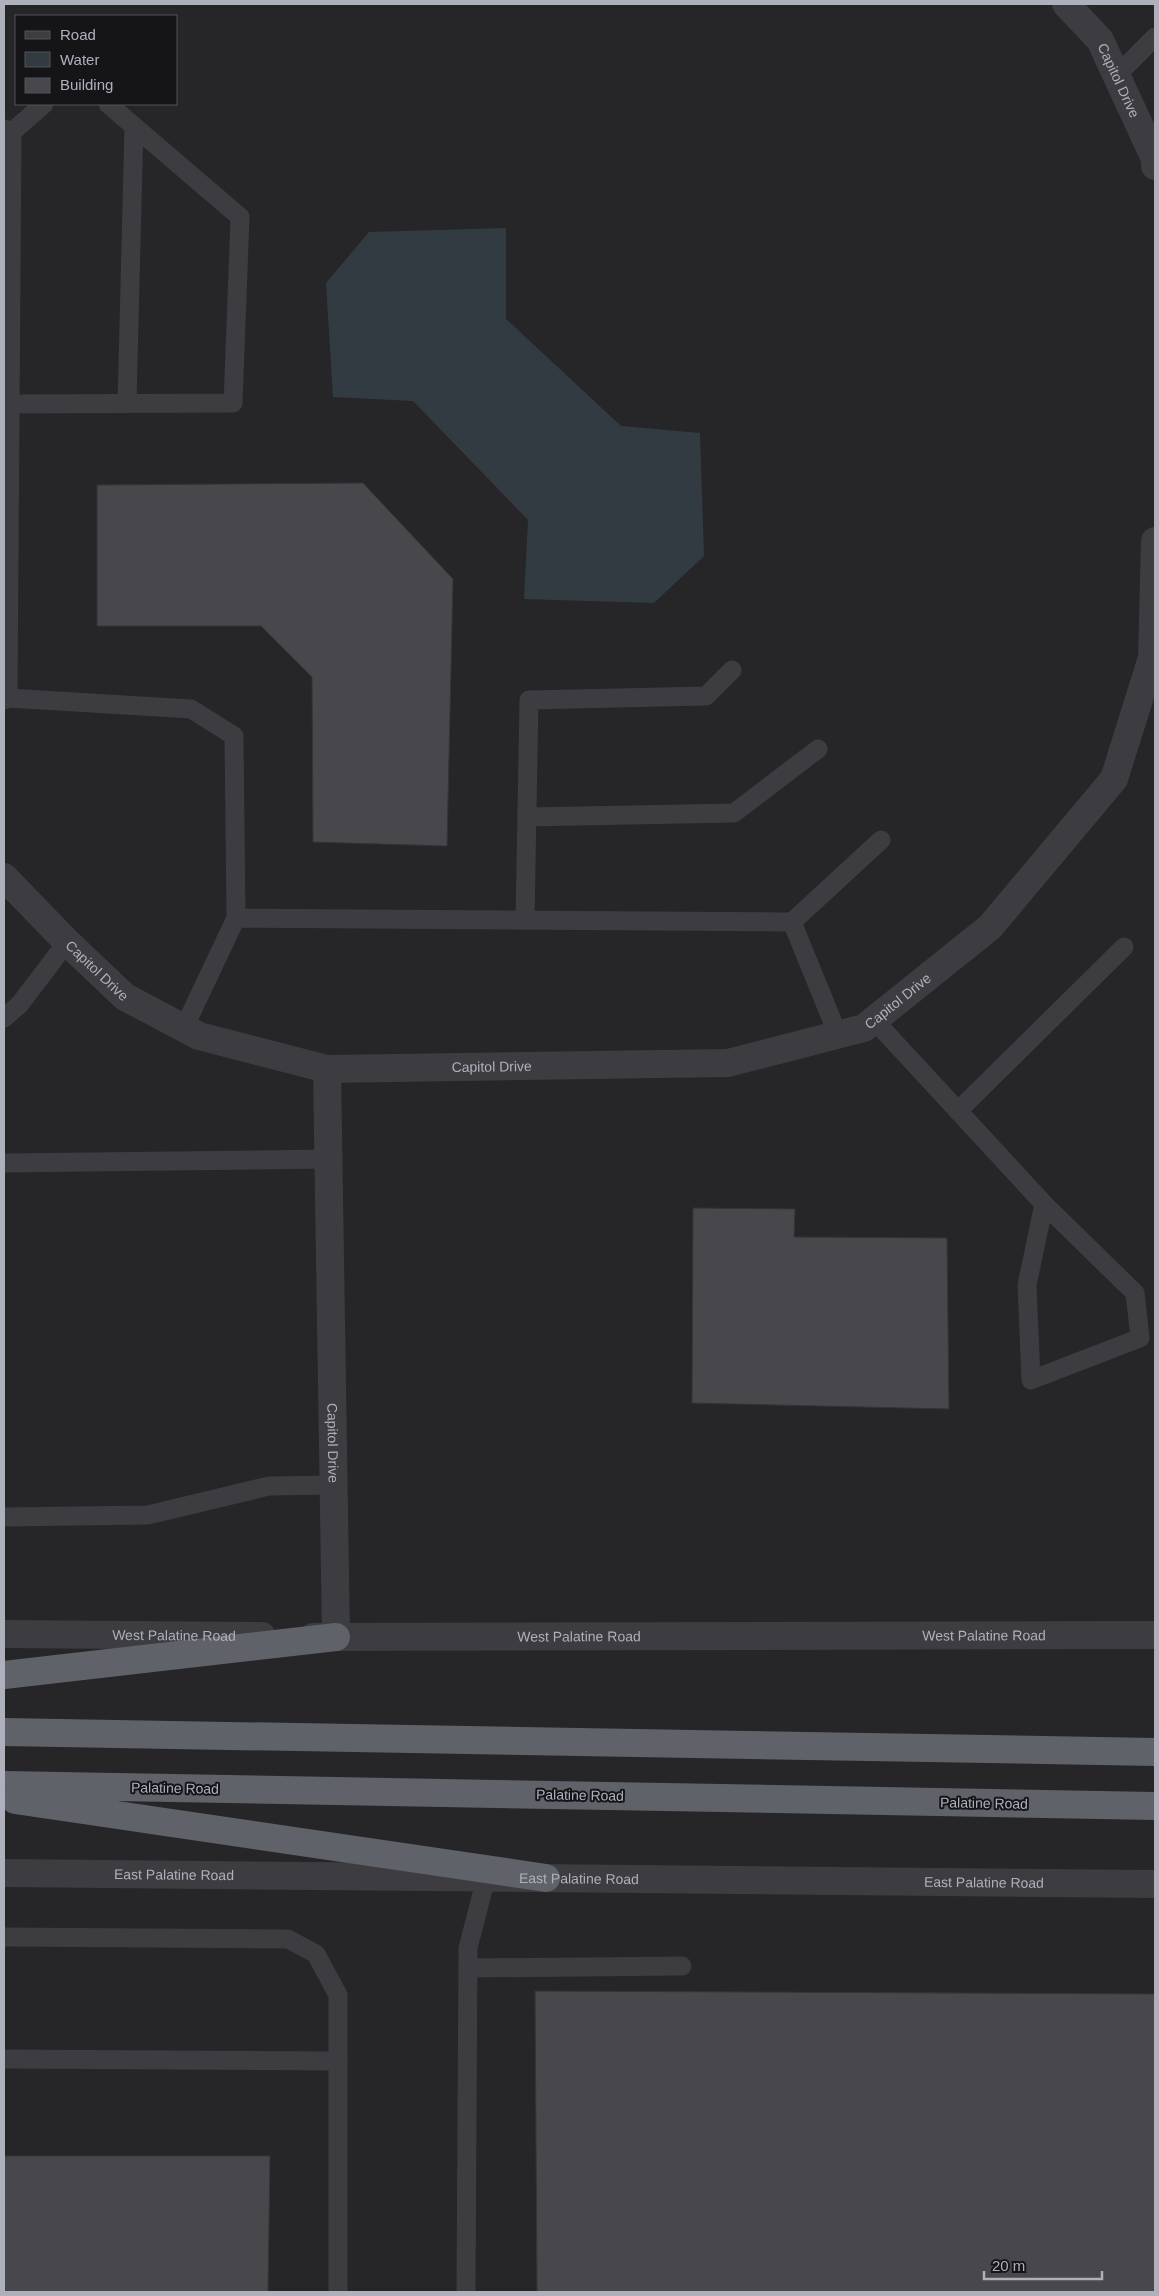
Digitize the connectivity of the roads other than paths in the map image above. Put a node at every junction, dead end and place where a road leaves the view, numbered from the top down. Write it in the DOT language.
graph roads {
  1 [pos="1066,4"];
  2 [pos="1155,37"];
  3 [pos="1116,76"];
  4 [pos="43,105"];
  5 [pos="109,105"];
  6 [pos="134,126"];
  7 [pos="8,131"];
  8 [pos="1155,166"];
  9 [pos="127,403"];
  10 [pos="10,404"];
  11 [pos="1155,541"];
  12 [pos="732,670"];
  13 [pos="1148,696"];
  14 [pos="6,699"];
  15 [pos="818,749"];
  16 [pos="527,817"];
  17 [pos="881,840"];
  18 [pos="4,877"];
  19 [pos="236,918"];
  20 [pos="525,920"];
  21 [pos="792,922"];
  22 [pos="67,942"];
  23 [pos="1124,947"];
  24 [pos="4,1018"];
  25 [pos="874,1020"];
  26 [pos="184,1028"];
  27 [pos="838,1035"];
  28 [pos="327,1069"];
  29 [pos="958,1111"];
  30 [pos="329,1159"];
  31 [pos="4,1162"];
  32 [pos="1044,1204"];
  33 [pos="334,1484"];
  34 [pos="4,1517"];
  35 [pos="4,1634"];
  36 [pos="1155,1635"];
  37 [pos="336,1637"];
  38 [pos="4,1675"];
  39 [pos="4,1732"];
  40 [pos="1155,1752"];
  41 [pos="4,1785"];
  42 [pos="4,1798"];
  43 [pos="1155,1806"];
  44 [pos="4,1873"];
  45 [pos="486,1878"];
  46 [pos="546,1878"];
  47 [pos="1155,1884"];
  48 [pos="4,1937"];
  49 [pos="682,1966"];
  50 [pos="468,1968"];
  51 [pos="4,2059"];
  52 [pos="338,2061"];
  53 [pos="338,2292"];
  54 [pos="466,2292"];
  1 -- 3 [label="street, Capitol Drive"];
  2 -- 3 [label="lane"];
  3 -- 8 [label="street, Capitol Drive"];
  4 -- 7 [label="lane"];
  5 -- 6 [label="lane"];
  6 -- 9 [label="lane"];
  6 -- 9 [label="lane"];
  7 -- 10 [label="lane"];
  9 -- 10 [label="lane"];
  10 -- 14 [label="lane"];
  11 -- 13 [label="street, Capitol Drive"];
  12 -- 16 [label="lane"];
  13 -- 25 [label="street, Capitol Drive"];
  14 -- 19 [label="lane"];
  15 -- 16 [label="lane"];
  16 -- 20 [label="lane"];
  17 -- 21 [label="lane"];
  18 -- 22 [label="street, Capitol Drive"];
  19 -- 20 [label="lane"];
  19 -- 26 [label="lane"];
  20 -- 21 [label="lane"];
  21 -- 27 [label="lane"];
  22 -- 24 [label="lane"];
  22 -- 26 [label="street, Capitol Drive"];
  23 -- 29 [label="lane"];
  25 -- 27 [label="street, Capitol Drive"];
  25 -- 29 [label="lane"];
  26 -- 28 [label="street, Capitol Drive"];
  27 -- 28 [label="street, Capitol Drive"];
  28 -- 30 [label="street, Capitol Drive"];
  29 -- 32 [label="lane"];
  30 -- 31 [label="lane"];
  30 -- 33 [label="street, Capitol Drive"];
  32 -- 32 [label="lane"];
  33 -- 34 [label="lane"];
  33 -- 37 [label="street, Capitol Drive"];
  35 -- 37 [label="street, West Palatine Road"];
  36 -- 37 [label="street, West Palatine Road"];
  37 -- 38 [label="highway"];
  39 -- 40 [label="highway"];
  41 -- 43 [label="highway, Palatine Road"];
  42 -- 46 [label="highway"];
  44 -- 45 [label="street, East Palatine Road"];
  45 -- 46 [label="street, East Palatine Road"];
  45 -- 50 [label="lane"];
  46 -- 47 [label="street, East Palatine Road"];
  48 -- 52 [label="lane"];
  49 -- 50 [label="lane"];
  50 -- 54 [label="lane"];
  51 -- 52 [label="lane"];
  52 -- 53 [label="lane"];
}
